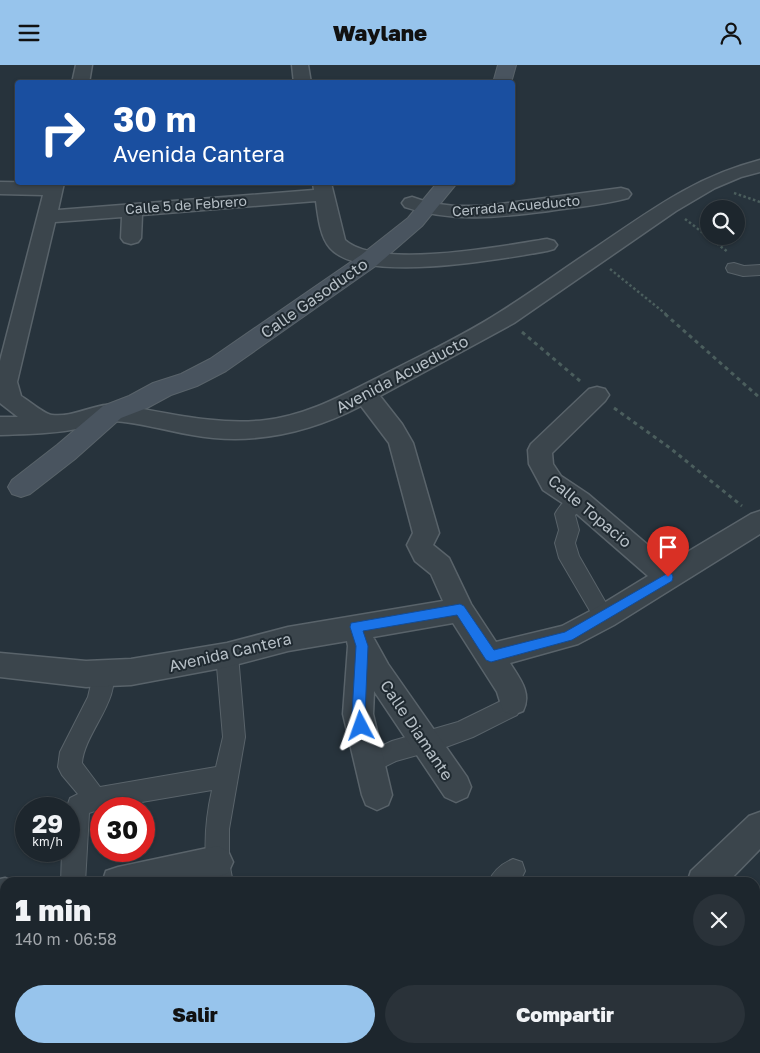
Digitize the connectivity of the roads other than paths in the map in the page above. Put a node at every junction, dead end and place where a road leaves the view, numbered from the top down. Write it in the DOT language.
graph roads {
  1 [pos="84,65"];
  2 [pos="300,65"];
  3 [pos="490,65"];
  4 [pos="507,65"];
  5 [pos="81,80"];
  6 [pos="302,80"];
  7 [pos="486,80"];
  8 [pos="503,80"];
  9 [pos="760,166"];
  10 [pos="426,185"];
  11 [pos="445,185"];
  12 [pos="54,186"];
  13 [pos="0,188"];
  14 [pos="323,189"];
  15 [pos="622,194"];
  16 [pos="419,206"];
  17 [pos="132,209"];
  18 [pos="47,217"];
  19 [pos="131,238"];
  20 [pos="547,245"];
  21 [pos="361,257"];
  22 [pos="734,268"];
  23 [pos="760,270"];
  24 [pos="365,394"];
  25 [pos="597,395"];
  26 [pos="5,400"];
  27 [pos="112,412"];
  28 [pos="47,425"];
  29 [pos="0,426"];
  30 [pos="21,487"];
  31 [pos="578,501"];
  32 [pos="760,521"];
  33 [pos="668,577"];
  34 [pos="460,609"];
  35 [pos="604,617"];
  36 [pos="359,637"];
  37 [pos="227,655"];
  38 [pos="491,657"];
  39 [pos="0,665"];
  40 [pos="103,674"];
  41 [pos="513,702"];
  42 [pos="428,743"];
  43 [pos="370,763"];
  44 [pos="226,776"];
  45 [pos="456,787"];
  46 [pos="377,795"];
  47 [pos="91,797"];
  48 [pos="109,797"];
  49 [pos="90,801"];
  50 [pos="760,827"];
  51 [pos="219,872"];
  52 [pos="73,877"];
  53 [pos="173,877"];
  54 [pos="716,877"];
  1 -- 5 [label="street"];
  2 -- 6 [label="street"];
  3 -- 7 [label="main road"];
  4 -- 8 [label="main road"];
  9 -- 24 [label="street, Avenida Acueducto"];
  10 -- 16 [label="main road, Calle Gasoducto"];
  11 -- 16 [label="main road, Calle Gasoducto"];
  12 -- 13 [label="street"];
  12 -- 18 [label="street"];
  14 -- 17 [label="street, Calle 5 de Febrero"];
  14 -- 21 [label="street"];
  15 -- 16 [label="street, Cerrada Acueducto"];
  16 -- 21 [label="main road, Calle Gasoducto"];
  17 -- 18 [label="street, Calle 5 de Febrero"];
  17 -- 19 [label="street"];
  18 -- 26 [label="street"];
  20 -- 21 [label="street"];
  21 -- 27 [label="main road, Calle Gasoducto"];
  22 -- 23 [label="street"];
  24 -- 27 [label="street, Avenida Acueducto"];
  24 -- 34 [label="street"];
  25 -- 31 [label="street, Calle Topacio"];
  26 -- 28 [label="street"];
  27 -- 28 [label="street, Avenida Acueducto"];
  27 -- 30 [label="main road, Calle Gasoducto"];
  28 -- 29 [label="street, Avenida Acueducto"];
  31 -- 33 [label="street, Calle Topacio"];
  31 -- 35 [label="street"];
  32 -- 33 [label="street"];
  33 -- 35 [label="street"];
  34 -- 36 [label="street, Avenida Cantera"];
  34 -- 38 [label="street"];
  35 -- 38 [label="street"];
  36 -- 37 [label="street, Avenida Cantera"];
  36 -- 42 [label="street, Calle Diamante"];
  36 -- 43 [label="street"];
  37 -- 40 [label="street, Avenida Cantera"];
  37 -- 44 [label="street"];
  38 -- 41 [label="street"];
  39 -- 40 [label="street, Avenida Cantera"];
  40 -- 47 [label="street"];
  41 -- 42 [label="street"];
  42 -- 43 [label="street"];
  42 -- 45 [label="street, Calle Diamante"];
  43 -- 46 [label="street"];
  44 -- 48 [label="street"];
  44 -- 51 [label="street"];
  49 -- 52 [label="street"];
  50 -- 54 [label="street"];
  51 -- 53 [label="street"];
}
